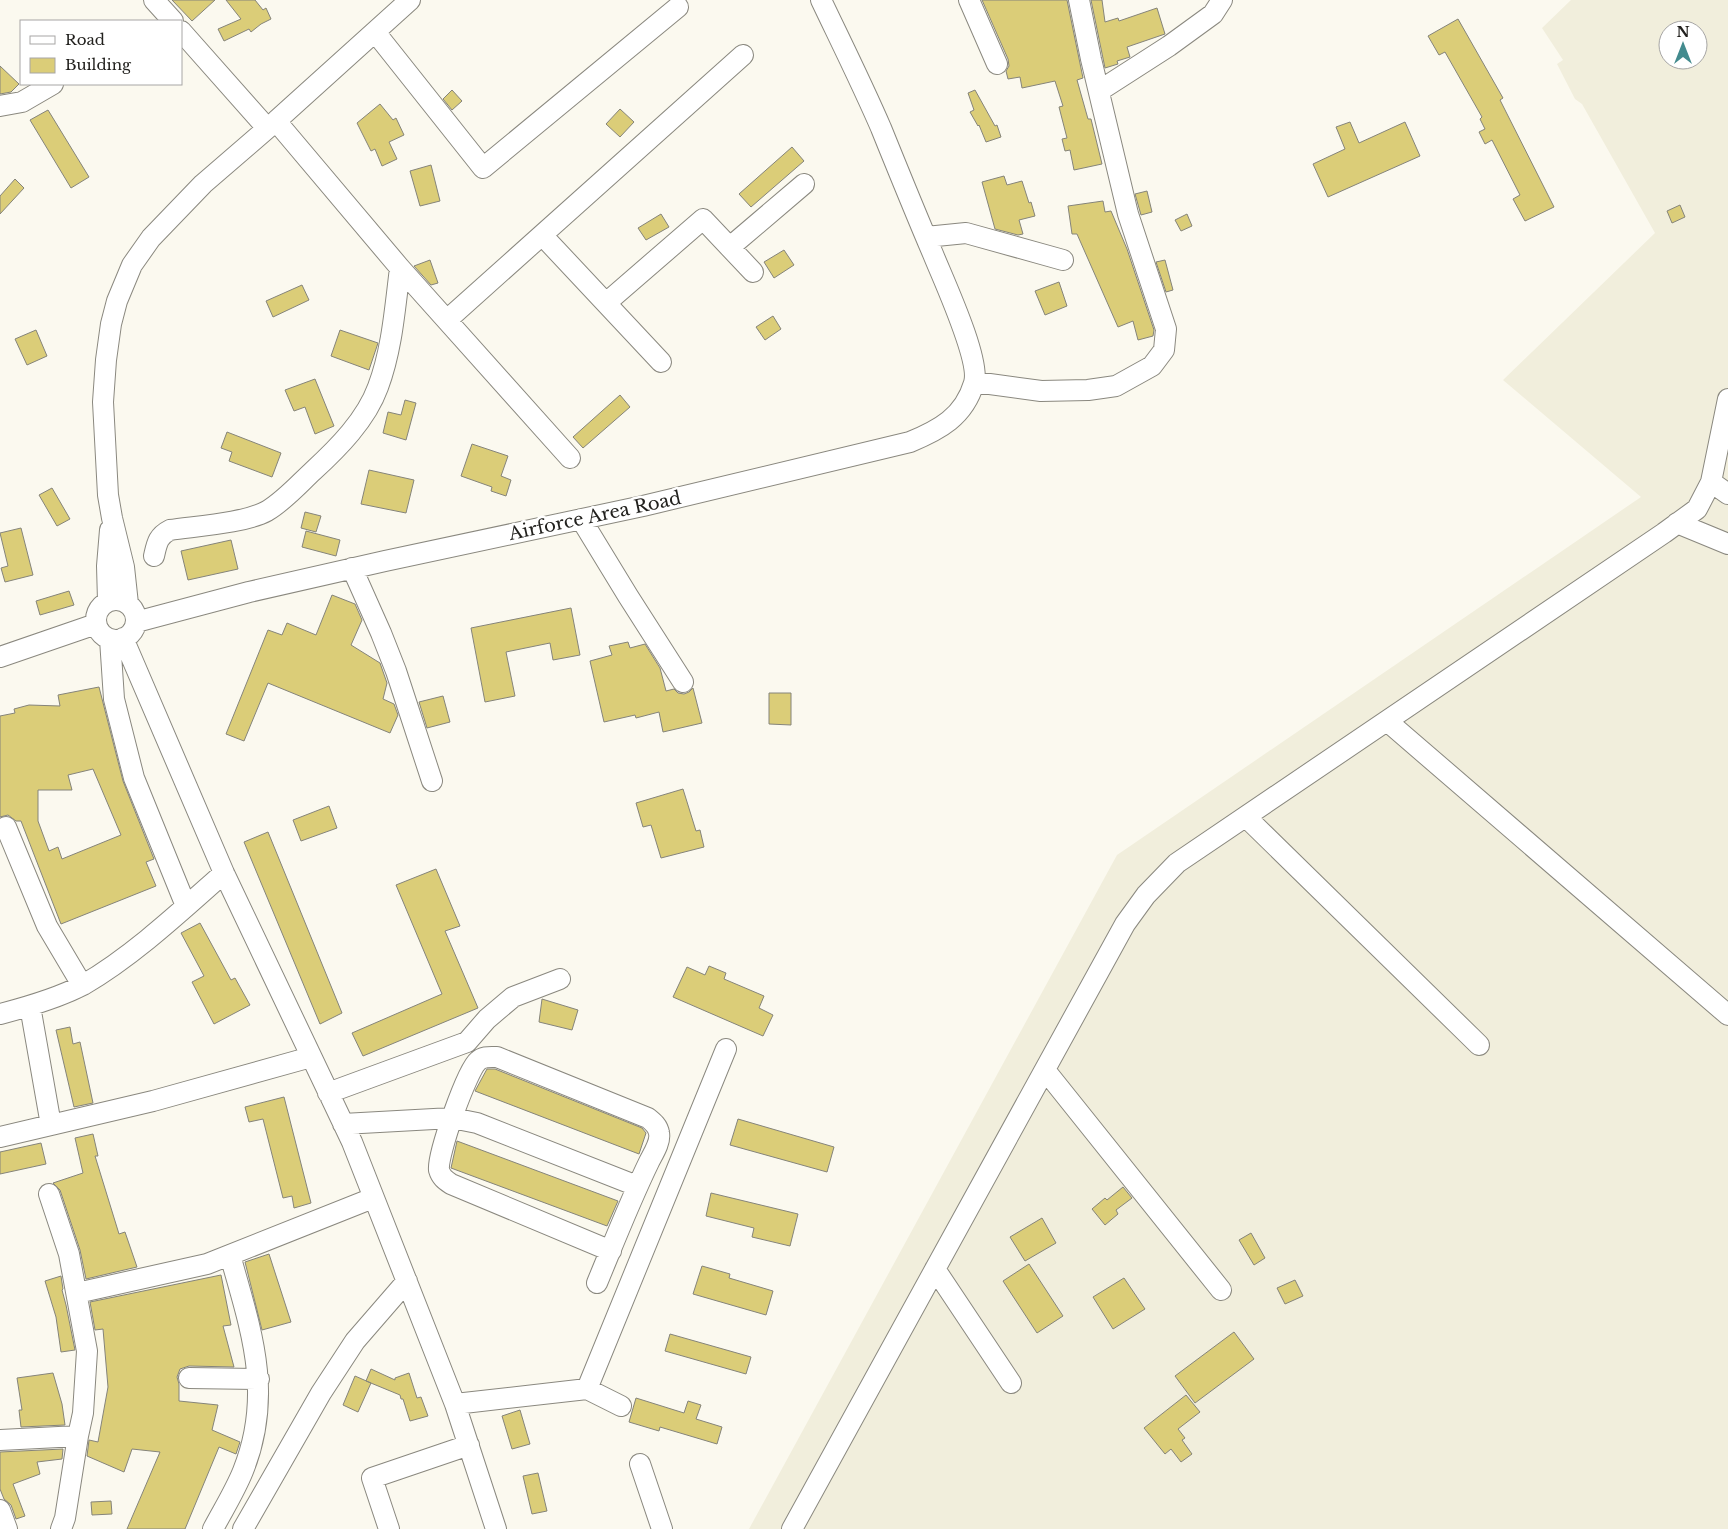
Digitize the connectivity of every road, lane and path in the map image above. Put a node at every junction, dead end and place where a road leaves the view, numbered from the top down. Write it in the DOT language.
graph roads {
  1 [pos="154,0"];
  2 [pos="410,0"];
  3 [pos="821,0"];
  4 [pos="969,0"];
  5 [pos="1079,0"];
  6 [pos="1222,0"];
  7 [pos="678,7"];
  8 [pos="172,20"];
  9 [pos="182,32"];
  10 [pos="375,32"];
  11 [pos="202,54"];
  12 [pos="743,55"];
  13 [pos="182,56"];
  14 [pos="996,64"];
  15 [pos="51,85"];
  16 [pos="1099,91"];
  17 [pos="0,106"];
  18 [pos="272,124"];
  19 [pos="804,184"];
  20 [pos="542,235"];
  21 [pos="926,237"];
  22 [pos="730,247"];
  23 [pos="1063,260"];
  24 [pos="400,268"];
  25 [pos="753,272"];
  26 [pos="606,303"];
  27 [pos="446,320"];
  28 [pos="661,362"];
  29 [pos="975,382"];
  30 [pos="1728,400"];
  31 [pos="570,458"];
  32 [pos="1711,482"];
  33 [pos="1728,494"];
  34 [pos="112,518"];
  35 [pos="581,519"];
  36 [pos="1678,523"];
  37 [pos="1728,544"];
  38 [pos="154,556"];
  39 [pos="352,568"];
  40 [pos="108,601"];
  41 [pos="128,604"];
  42 [pos="136,622"];
  43 [pos="96,624"];
  44 [pos="117,638"];
  45 [pos="1,656"];
  46 [pos="684,682"];
  47 [pos="1387,721"];
  48 [pos="432,781"];
  49 [pos="1246,816"];
  50 [pos="6,827"];
  51 [pos="224,874"];
  52 [pos="186,906"];
  53 [pos="560,979"];
  54 [pos="82,985"];
  55 [pos="30,1006"];
  56 [pos="0,1014"];
  57 [pos="1728,1015"];
  58 [pos="1479,1044"];
  59 [pos="726,1049"];
  60 [pos="311,1057"];
  61 [pos="1045,1070"];
  62 [pos="328,1093"];
  63 [pos="452,1118"];
  64 [pos="343,1124"];
  65 [pos="51,1125"];
  66 [pos="0,1137"];
  67 [pos="637,1186"];
  68 [pos="49,1194"];
  69 [pos="373,1198"];
  70 [pos="611,1251"];
  71 [pos="230,1255"];
  72 [pos="935,1269"];
  73 [pos="407,1281"];
  74 [pos="597,1282"];
  75 [pos="1221,1290"];
  76 [pos="77,1293"];
  77 [pos="189,1378"];
  78 [pos="259,1379"];
  79 [pos="1011,1383"];
  80 [pos="587,1389"];
  81 [pos="455,1404"];
  82 [pos="621,1406"];
  83 [pos="78,1436"];
  84 [pos="0,1440"];
  85 [pos="469,1445"];
  86 [pos="640,1464"];
  87 [pos="0,1510"];
  88 [pos="7,1529"];
  89 [pos="61,1529"];
  90 [pos="213,1529"];
  91 [pos="242,1529"];
  92 [pos="389,1529"];
  93 [pos="496,1529"];
  94 [pos="662,1529"];
  95 [pos="792,1529"];
  1 -- 8 [label="street"];
  2 -- 10 [label="street"];
  3 -- 21 [label="street"];
  4 -- 14 [label="street"];
  5 -- 16 [label="street"];
  6 -- 16 [label="street"];
  7 -- 10 [label="street"];
  9 -- 11 [label="street"];
  10 -- 18 [label="street"];
  11 -- 13 [label="street"];
  11 -- 18 [label="street"];
  12 -- 20 [label="street"];
  15 -- 17 [label="street"];
  16 -- 29 [label="street"];
  18 -- 24 [label="street"];
  18 -- 34 [label="street"];
  19 -- 22 [label="street"];
  20 -- 26 [label="street"];
  20 -- 27 [label="street"];
  21 -- 23 [label="street"];
  21 -- 29 [label="street"];
  22 -- 25 [label="street"];
  22 -- 26 [label="street"];
  24 -- 27 [label="street"];
  24 -- 38 [label="street"];
  26 -- 28 [label="street"];
  27 -- 31 [label="street"];
  29 -- 35 [label="street, Airforce Area Road"];
  30 -- 32 [label="street"];
  32 -- 33 [label="street"];
  32 -- 36 [label="street"];
  34 -- 40 [label="street"];
  34 -- 41 [label="street"];
  35 -- 39 [label="street, Airforce Area Road"];
  35 -- 46 [label="street"];
  36 -- 37 [label="street"];
  36 -- 47 [label="street"];
  39 -- 42 [label="street, Airforce Area Road"];
  39 -- 48 [label="street"];
  40 -- 41 [label="street"];
  40 -- 43 [label="street"];
  41 -- 42 [label="street"];
  42 -- 44 [label="street"];
  43 -- 44 [label="street"];
  43 -- 45 [label="street"];
  44 -- 51 [label="street"];
  44 -- 52 [label="street"];
  47 -- 49 [label="street"];
  47 -- 57 [label="street"];
  49 -- 58 [label="street"];
  49 -- 61 [label="street"];
  50 -- 54 [label="street"];
  51 -- 52 [label="street"];
  51 -- 60 [label="street"];
  52 -- 54 [label="street"];
  53 -- 62 [label="street"];
  54 -- 55 [label="street"];
  55 -- 56 [label="street"];
  55 -- 65 [label="street"];
  59 -- 80 [label="street"];
  60 -- 62 [label="street"];
  60 -- 65 [label="street"];
  61 -- 72 [label="street"];
  61 -- 75 [label="street"];
  62 -- 64 [label="street"];
  63 -- 64 [label="street"];
  63 -- 67 [label="street"];
  63 -- 67 [label="street"];
  63 -- 70 [label="street"];
  64 -- 69 [label="street"];
  65 -- 66 [label="street"];
  67 -- 70 [label="street"];
  68 -- 76 [label="street"];
  69 -- 71 [label="street"];
  69 -- 73 [label="street"];
  70 -- 74 [label="street"];
  71 -- 76 [label="street"];
  71 -- 78 [label="street"];
  72 -- 79 [label="street"];
  72 -- 95 [label="street"];
  73 -- 81 [label="street"];
  73 -- 91 [label="street"];
  76 -- 83 [label="street"];
  77 -- 78 [label="street"];
  78 -- 90 [label="street"];
  80 -- 81 [label="street"];
  80 -- 82 [label="street"];
  81 -- 85 [label="street"];
  83 -- 84 [label="street"];
  83 -- 89 [label="street"];
  85 -- 92 [label="street"];
  85 -- 93 [label="street"];
  86 -- 94 [label="street"];
  87 -- 88 [label="street"];
}
